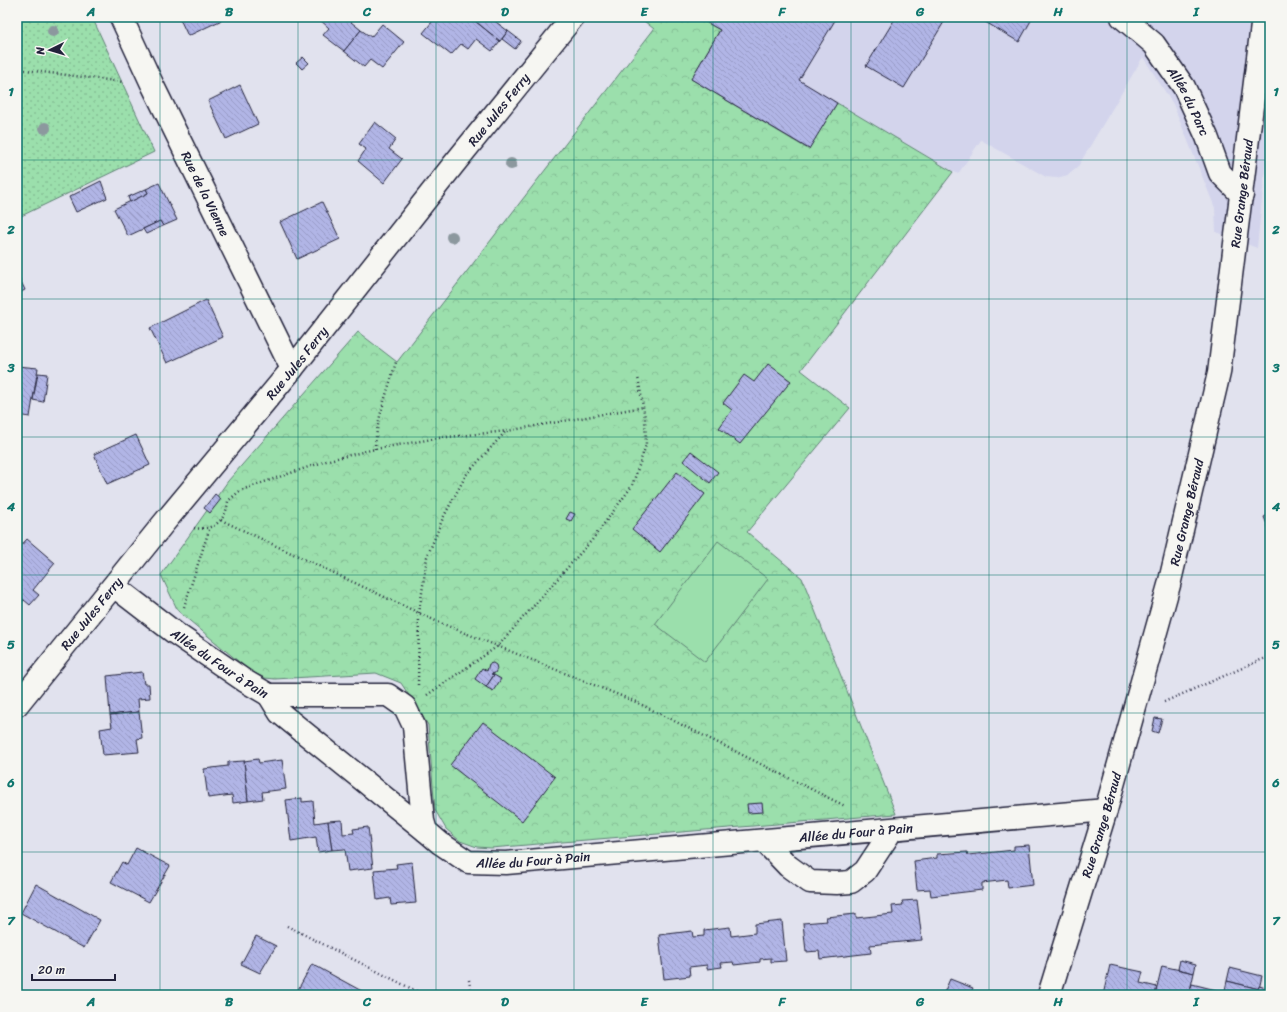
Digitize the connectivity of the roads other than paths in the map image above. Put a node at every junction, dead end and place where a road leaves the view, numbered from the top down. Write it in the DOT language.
graph roads {
  1 [pos="121,17"];
  2 [pos="573,17"];
  3 [pos="1122,17"];
  4 [pos="1263,17"];
  5 [pos="1242,195"];
  6 [pos="292,369"];
  7 [pos="114,586"];
  8 [pos="268,695"];
  9 [pos="17,705"];
  10 [pos="1106,810"];
  11 [pos="892,830"];
  12 [pos="426,831"];
  13 [pos="764,841"];
  14 [pos="1049,995"];
  1 -- 6 [label="street, Rue de la Vienne"];
  2 -- 6 [label="street, Rue Jules Ferry"];
  3 -- 5 [label="street, Allée du Parc"];
  4 -- 5 [label="street, Rue Grange Béraud"];
  5 -- 10 [label="street, Rue Grange Béraud"];
  6 -- 7 [label="street, Rue Jules Ferry"];
  7 -- 8 [label="street, Allée du Four à Pain"];
  7 -- 9 [label="street, Rue Jules Ferry"];
  8 -- 12 [label="street"];
  8 -- 12 [label="street, Allée du Four à Pain"];
  10 -- 11 [label="street, Allée du Four à Pain"];
  10 -- 14 [label="street, Rue Grange Béraud"];
  11 -- 13 [label="street, Allée du Four à Pain"];
  11 -- 13 [label="street"];
  12 -- 13 [label="street, Allée du Four à Pain"];
}
